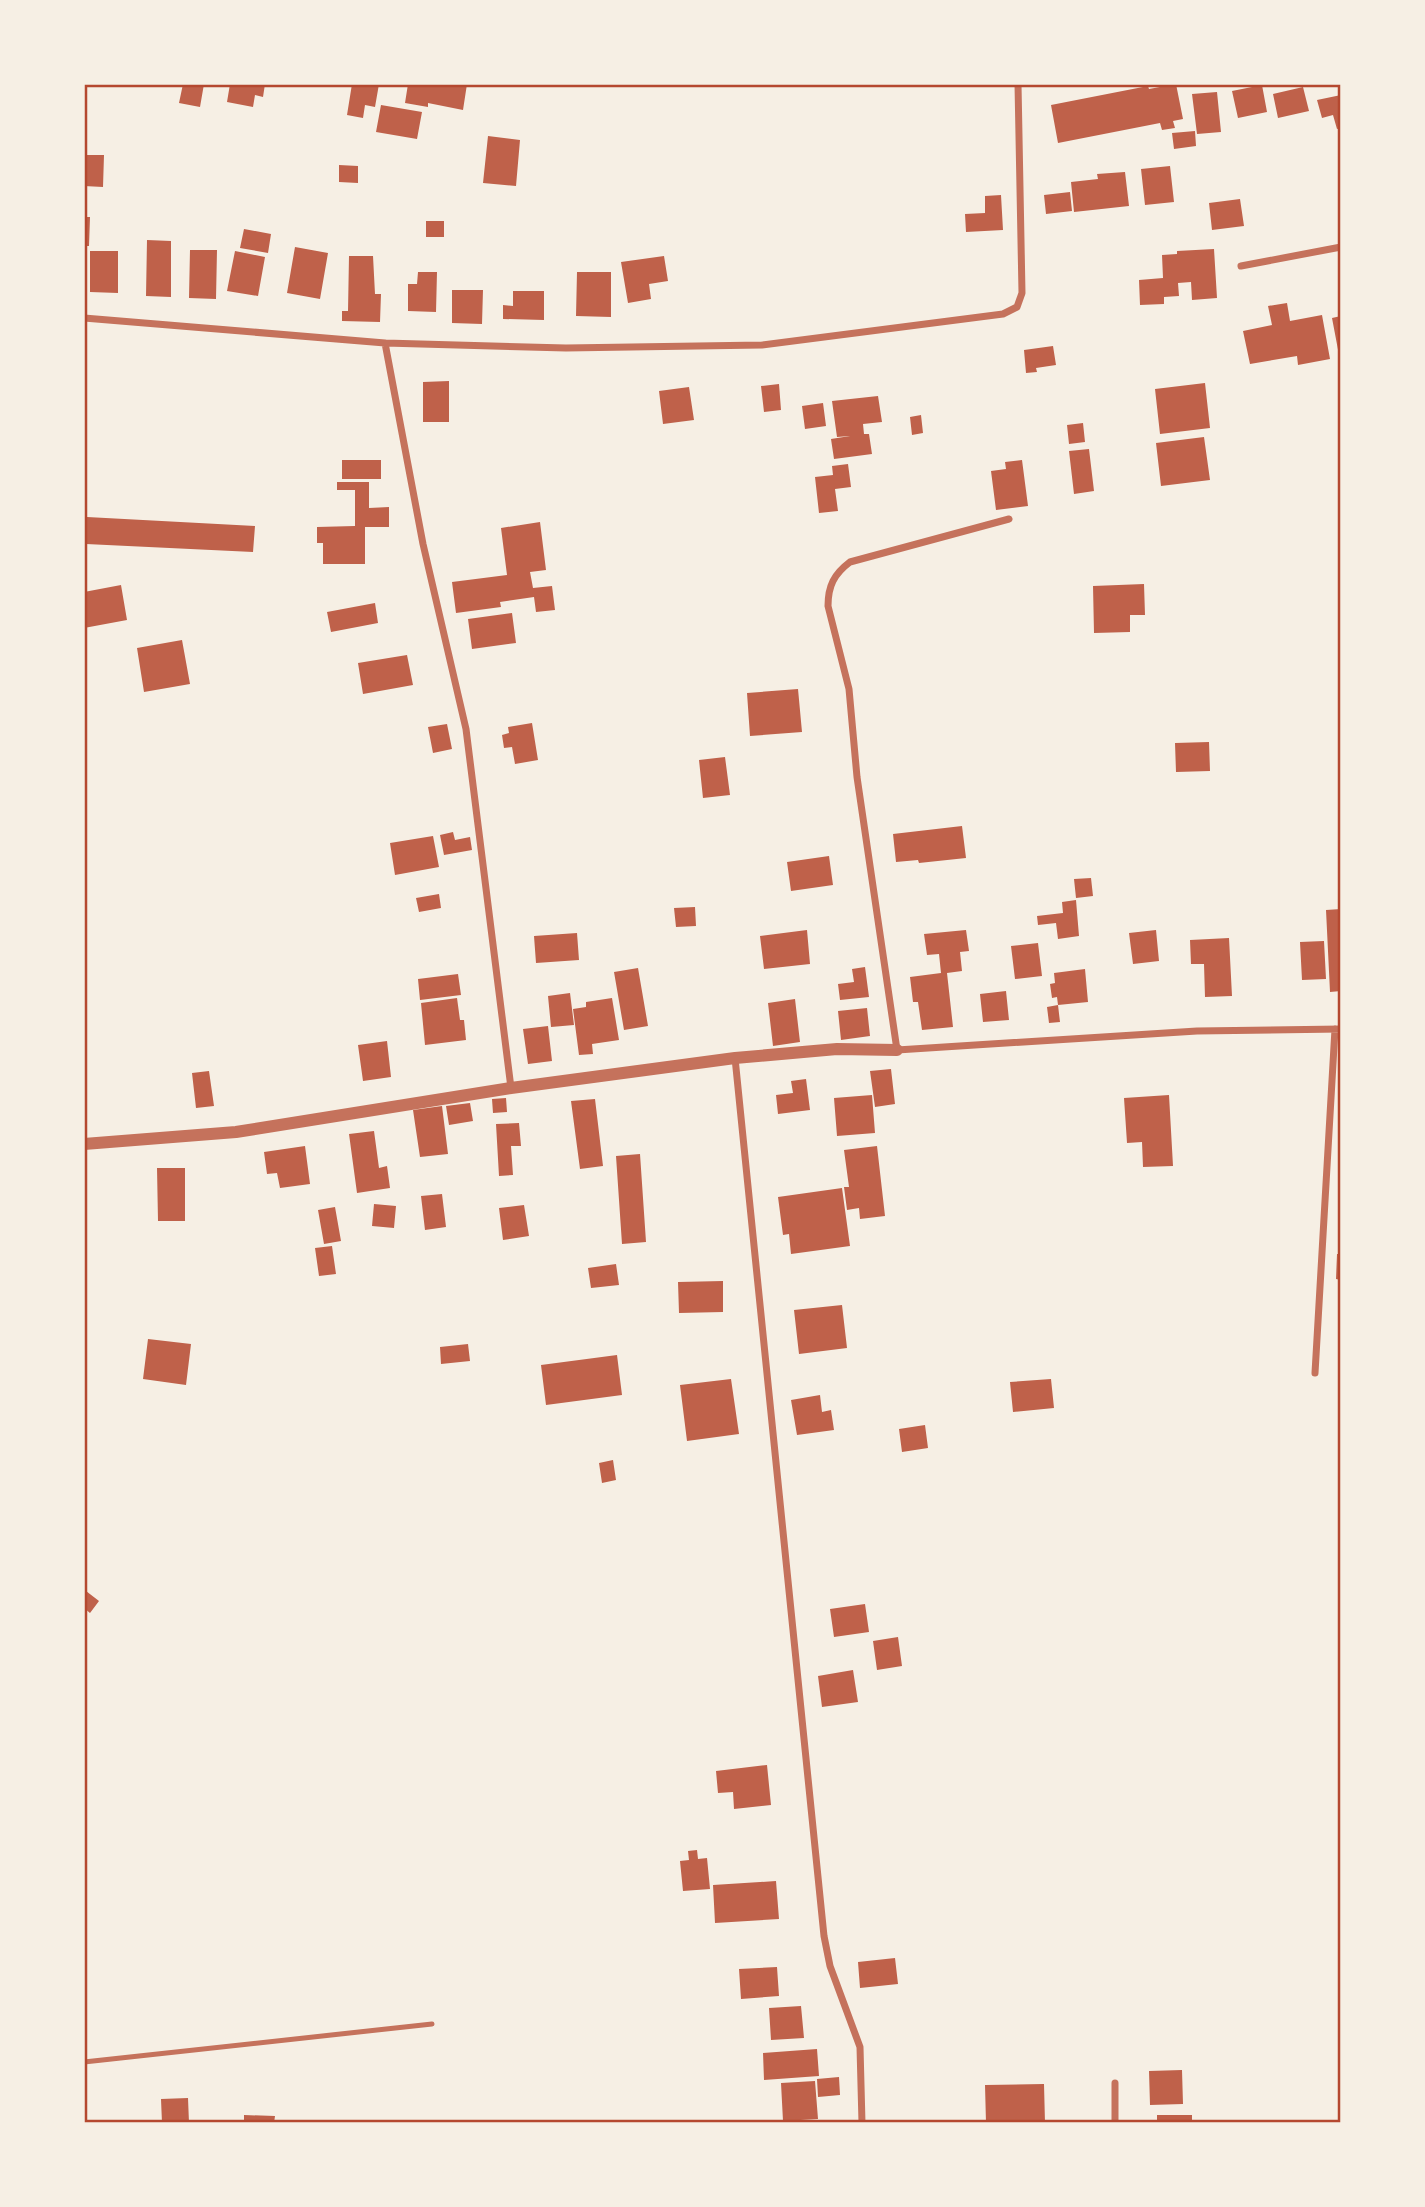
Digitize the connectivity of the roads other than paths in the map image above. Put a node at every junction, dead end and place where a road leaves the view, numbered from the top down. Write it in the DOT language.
graph roads {
  1 [pos="1018,84"];
  2 [pos="1341,247"];
  3 [pos="1241,266"];
  4 [pos="84,318"];
  5 [pos="385,343"];
  6 [pos="1009,519"];
  7 [pos="1338,1029"];
  8 [pos="897,1050"];
  9 [pos="734,1058"];
  10 [pos="511,1088"];
  11 [pos="84,1144"];
  12 [pos="1315,1373"];
  13 [pos="432,2024"];
  14 [pos="84,2062"];
  15 [pos="1115,2083"];
  16 [pos="862,2123"];
  17 [pos="1115,2123"];
  1 -- 5 [label="street"];
  2 -- 3 [label="street"];
  4 -- 5 [label="street"];
  5 -- 10 [label="street"];
  6 -- 8 [label="street"];
  7 -- 8 [label="street"];
  7 -- 12 [label="street"];
  8 -- 9 [label="street"];
  9 -- 10 [label="street"];
  9 -- 16 [label="street"];
  10 -- 11 [label="street"];
  13 -- 14 [label="lane"];
  15 -- 17 [label="street"];
}
